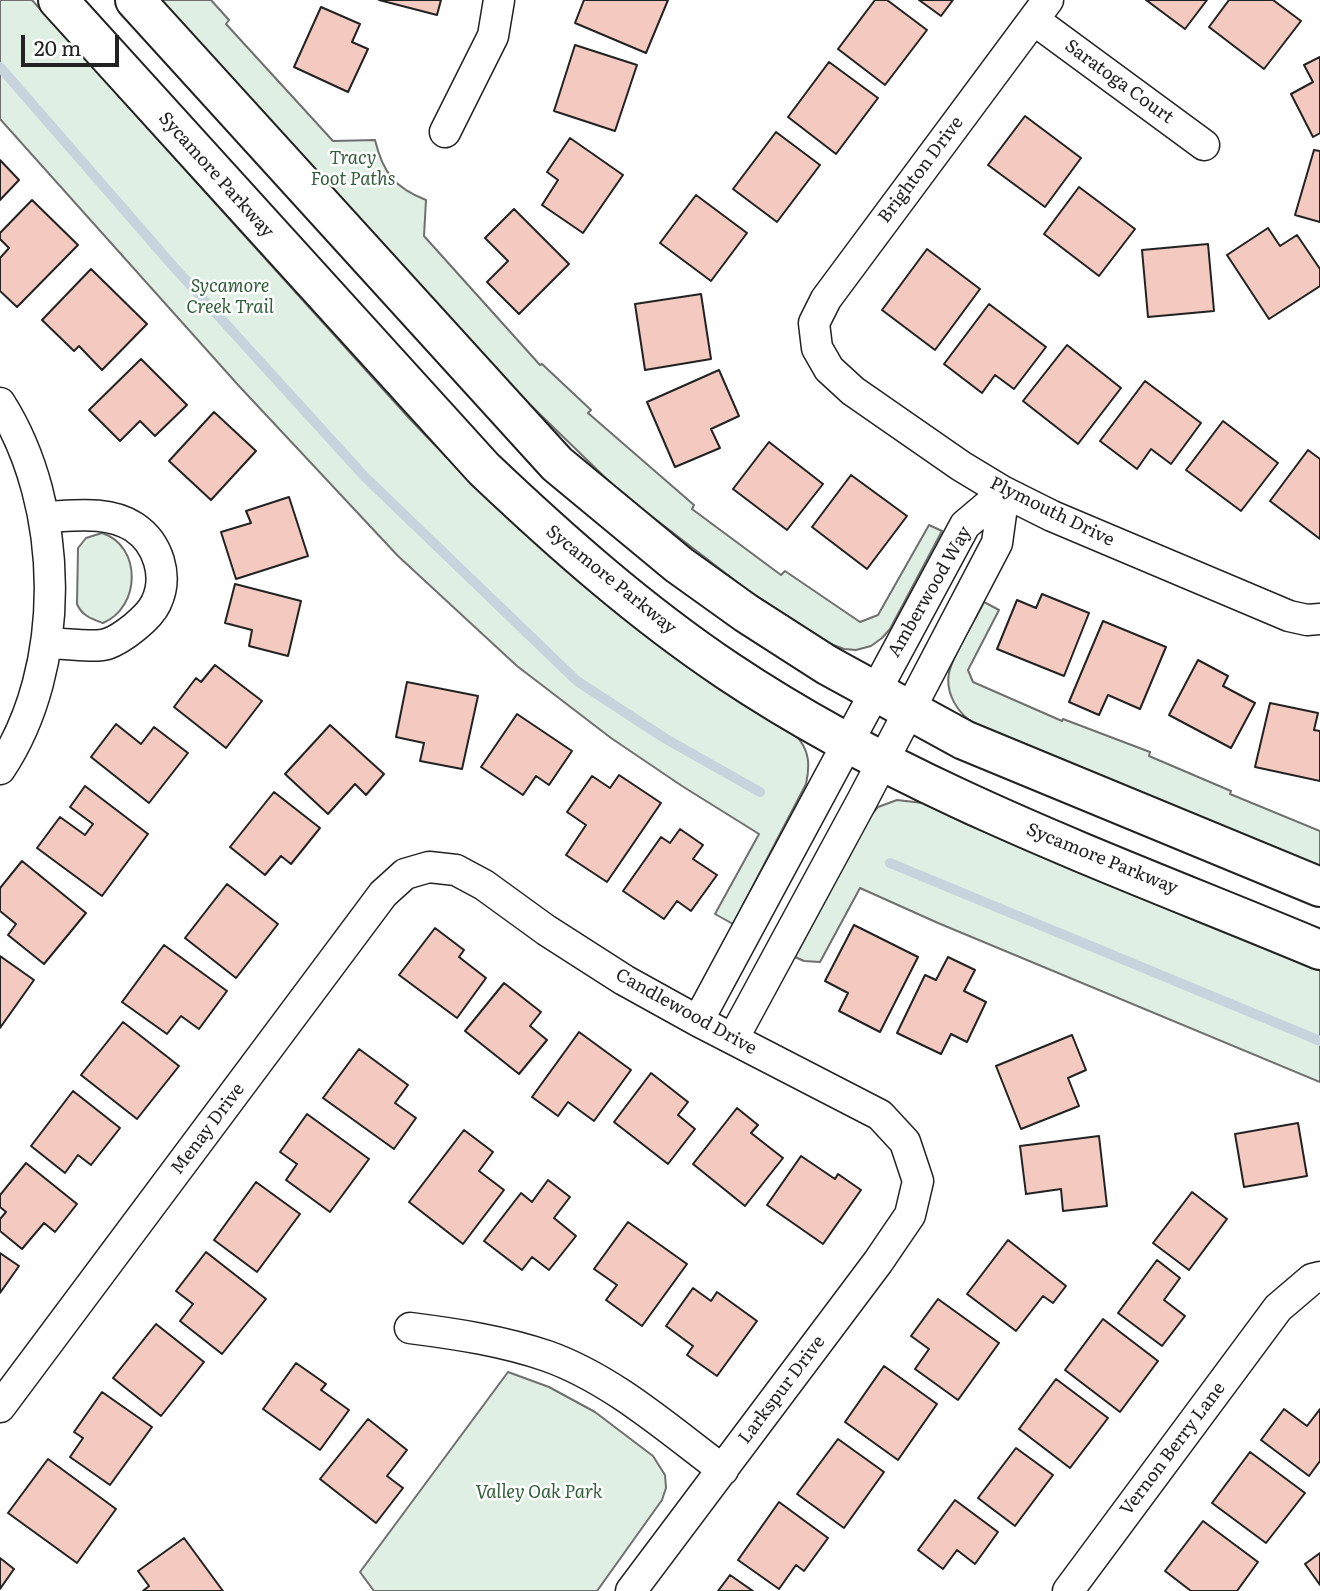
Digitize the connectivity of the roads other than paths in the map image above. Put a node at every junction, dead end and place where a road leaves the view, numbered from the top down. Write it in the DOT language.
graph roads {
  1 [pos="58,0"];
  2 [pos="135,0"];
  3 [pos="499,0"];
  4 [pos="1041,10"];
  5 [pos="445,132"];
  6 [pos="1204,145"];
  7 [pos="817,348"];
  8 [pos="0,403"];
  9 [pos="1004,492"];
  10 [pos="44,517"];
  11 [pos="1320,619"];
  12 [pos="47,643"];
  13 [pos="874,691"];
  14 [pos="908,711"];
  15 [pos="847,742"];
  16 [pos="882,761"];
  17 [pos="0,769"];
  18 [pos="429,867"];
  19 [pos="1320,887"];
  20 [pos="1320,950"];
  21 [pos="698,1021"];
  22 [pos="733,1039"];
  23 [pos="918,1181"];
  24 [pos="1320,1277"];
  25 [pos="411,1328"];
  26 [pos="0,1407"];
  27 [pos="723,1470"];
  28 [pos="631,1591"];
  29 [pos="1068,1591"];
  1 -- 15 [label="main road, Sycamore Parkway"];
  2 -- 13 [label="main road"];
  3 -- 5 [label="street"];
  4 -- 6 [label="street, Saratoga Court"];
  4 -- 7 [label="street, Brighton Drive"];
  7 -- 9 [label="street, Plymouth Drive"];
  8 -- 10 [label="street"];
  9 -- 11 [label="street, Plymouth Drive"];
  9 -- 13 [label="street, Amberwood Way"];
  9 -- 14 [label="street, Amberwood Way"];
  10 -- 12 [label="street"];
  10 -- 12 [label="street"];
  12 -- 17 [label="street"];
  13 -- 14 [label="main road"];
  13 -- 15 [label="street, Amberwood Way"];
  14 -- 16 [label="street, Amberwood Way"];
  14 -- 19 [label="main road"];
  15 -- 16 [label="main road, Sycamore Parkway"];
  15 -- 21 [label="street, Amberwood Way"];
  16 -- 20 [label="main road, Sycamore Parkway"];
  16 -- 22 [label="street, Amberwood Way"];
  18 -- 21 [label="street, Candlewood Drive"];
  18 -- 26 [label="street, Menay Drive"];
  21 -- 22 [label="street, Candlewood Drive"];
  22 -- 23 [label="street, Candlewood Drive"];
  23 -- 27 [label="street, Larkspur Drive"];
  24 -- 29 [label="street, Vernon Berry Lane"];
  25 -- 27 [label="street"];
  27 -- 28 [label="street, Larkspur Drive"];
}
